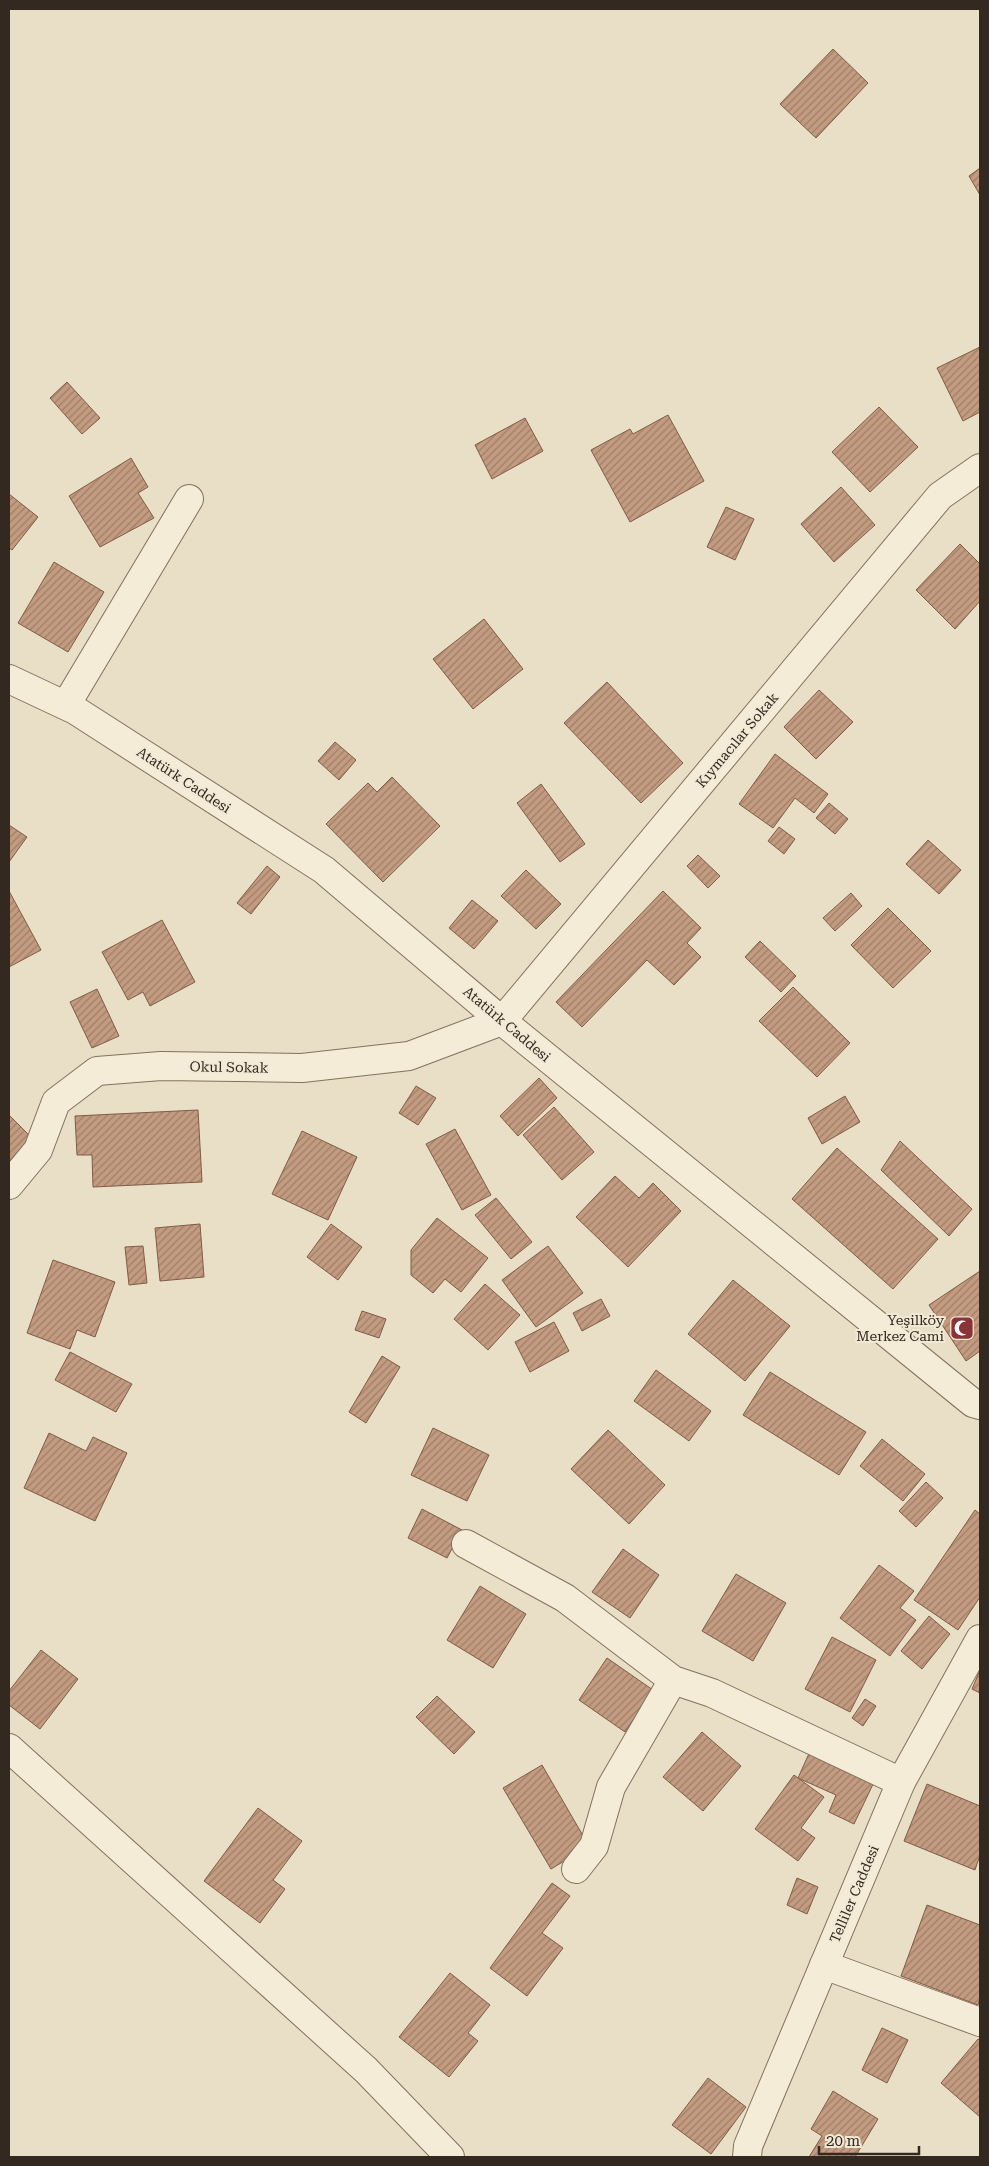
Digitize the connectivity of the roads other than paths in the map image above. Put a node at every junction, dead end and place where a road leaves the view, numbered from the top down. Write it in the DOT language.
graph roads {
  1 [pos="980,468"];
  2 [pos="189,498"];
  3 [pos="9,679"];
  4 [pos="66,706"];
  5 [pos="502,1021"];
  6 [pos="9,1185"];
  7 [pos="980,1405"];
  8 [pos="466,1544"];
  9 [pos="980,1639"];
  10 [pos="674,1680"];
  11 [pos="9,1748"];
  12 [pos="901,1782"];
  13 [pos="576,1869"];
  14 [pos="824,1965"];
  15 [pos="980,2022"];
  16 [pos="450,2157"];
  17 [pos="747,2157"];
  1 -- 5 [label="street, Kıymacılar Sokak"];
  2 -- 4 [label="street"];
  3 -- 4 [label="street, Atatürk Caddesi"];
  4 -- 5 [label="street, Atatürk Caddesi"];
  5 -- 6 [label="street, Okul Sokak"];
  5 -- 7 [label="street, Atatürk Caddesi"];
  8 -- 10 [label="street"];
  9 -- 12 [label="street, Telliler Caddesi"];
  10 -- 12 [label="street"];
  10 -- 13 [label="street"];
  11 -- 16 [label="street"];
  12 -- 14 [label="street, Telliler Caddesi"];
  14 -- 15 [label="street"];
  14 -- 17 [label="street, Telliler Caddesi"];
}
